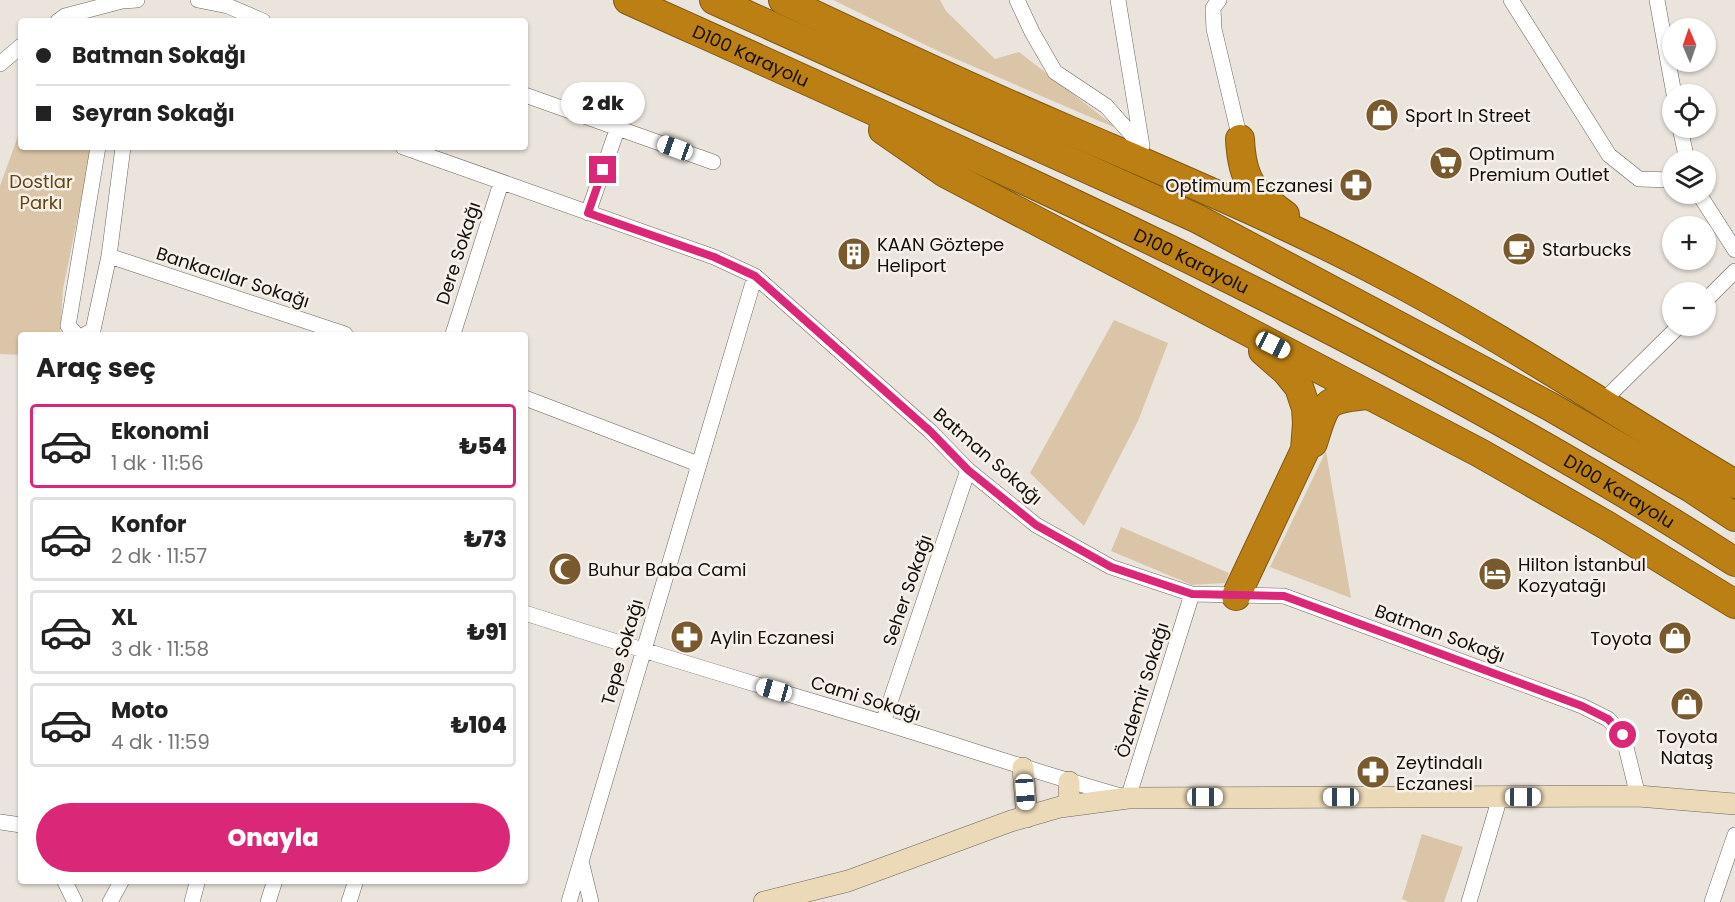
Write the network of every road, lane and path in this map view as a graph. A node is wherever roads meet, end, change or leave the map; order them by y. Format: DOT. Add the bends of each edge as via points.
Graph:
graph roads {
  1 [pos="137,0"];
  2 [pos="198,0"];
  3 [pos="628,0"];
  4 [pos="714,0"];
  5 [pos="783,0"];
  6 [pos="1017,0"];
  7 [pos="1118,0"];
  8 [pos="1511,0"];
  9 [pos="1657,0"];
  10 [pos="1214,3"];
  11 [pos="62,18"];
  12 [pos="256,18"];
  13 [pos="18,49"];
  14 [pos="0,64"];
  15 [pos="1672,84"];
  16 [pos="822,87"];
  17 [pos="528,96"];
  18 [pos="618,127"];
  19 [pos="1240,139"];
  20 [pos="1141,145"];
  21 [pos="97,150"];
  22 [pos="123,150"];
  23 [pos="411,150"];
  24 [pos="713,162"];
  25 [pos="1166,172"];
  26 [pos="1662,180"];
  27 [pos="501,183"];
  28 [pos="1197,185"];
  29 [pos="1226,199"];
  30 [pos="1263,199"];
  31 [pos="1706,204"];
  32 [pos="588,213"];
  33 [pos="1735,249"];
  34 [pos="1340,253"];
  35 [pos="79,259"];
  36 [pos="108,260"];
  37 [pos="1735,271"];
  38 [pos="755,276"];
  39 [pos="1716,290"];
  40 [pos="1235,326"];
  41 [pos="74,332"];
  42 [pos="90,332"];
  43 [pos="339,332"];
  44 [pos="454,332"];
  45 [pos="1669,336"];
  46 [pos="1368,395"];
  47 [pos="528,399"];
  48 [pos="1602,402"];
  49 [pos="698,464"];
  50 [pos="1302,465"];
  51 [pos="968,470"];
  52 [pos="1735,484"];
  53 [pos="1735,517"];
  54 [pos="1735,562"];
  55 [pos="1192,594"];
  56 [pos="1241,596"];
  57 [pos="1735,604"];
  58 [pos="528,614"];
  59 [pos="643,651"];
  60 [pos="883,723"];
  61 [pos="1023,768"];
  62 [pos="1069,782"];
  63 [pos="1638,796"];
  64 [pos="1500,797"];
  65 [pos="1128,798"];
  66 [pos="1735,804"];
  67 [pos="1070,806"];
  68 [pos="1027,817"];
  69 [pos="0,822"];
  70 [pos="18,825"];
  71 [pos="1735,836"];
  72 [pos="581,861"];
  73 [pos="66,884"];
  74 [pos="120,884"];
  75 [pos="197,884"];
  76 [pos="274,884"];
  77 [pos="355,884"];
  78 [pos="75,902"];
  79 [pos="110,902"];
  80 [pos="192,902"];
  81 [pos="268,902"];
  82 [pos="349,902"];
  83 [pos="569,902"];
  84 [pos="591,902"];
  85 [pos="764,902"];
  86 [pos="1469,902"];
  87 [pos="1712,902"];
  1 -- 11 [label="street"];
  2 -- 12 [label="street" via="228,6"];
  3 -- 16 [label="highway, D100 Karayolu"];
  4 -- 53 [label="highway, D100 Karayolu" via="1196,218 1551,407"];
  5 -- 25 [label="highway" via="946,77"];
  6 -- 20 [label="street" via="1055,72 1106,106"];
  7 -- 20 [label="street"];
  8 -- 26 [label="street" via="1609,155 1639,179"];
  9 -- 15 [label="street"];
  10 -- 19 [label="street" via="1214,29"];
  13 -- 14 [label="street"];
  16 -- 40 [label="highway" via="945,173"];
  16 -- 54 [label="highway, D100 Karayolu" via="1076,203 1337,332 1591,474"];
  17 -- 18 [label="street"];
  18 -- 24 [label="street"];
  18 -- 32 [label="street"];
  19 -- 28 [label="highway" via="1227,172 1216,183"];
  19 -- 30 [label="highway" via="1246,178"];
  20 -- 25 [label="street"];
  21 -- 35 [label="street"];
  22 -- 36 [label="street"];
  23 -- 27 [label="street, Batman Sokağı"];
  25 -- 28 [label="highway"];
  27 -- 32 [label="street, Batman Sokağı"];
  27 -- 44 [label="street, Dere Sokağı"];
  28 -- 29 [label="highway"];
  29 -- 30 [label="highway" via="1256,204"];
  29 -- 34 [label="highway"];
  30 -- 34 [label="highway"];
  31 -- 33 [label="street"];
  32 -- 38 [label="street, Batman Sokağı" via="714,257"];
  34 -- 48 [label="highway" via="1464,320"];
  35 -- 36 [label="street, Bankacılar Sokağı"];
  35 -- 41 [label="street" via="68,326"];
  36 -- 42 [label="street"];
  36 -- 43 [label="street, Bankacılar Sokağı"];
  37 -- 39 [label="street"];
  38 -- 49 [label="street, Tepe Sokağı"];
  38 -- 51 [label="street, Batman Sokağı" via="930,431"];
  40 -- 46 [label="highway"];
  40 -- 50 [label="highway" via="1299,387 1307,423"];
  45 -- 48 [label="street"];
  46 -- 50 [label="highway" via="1331,401 1321,414"];
  46 -- 57 [label="highway" via="1480,453"];
  47 -- 49 [label="street"];
  48 -- 52 [label="highway"];
  49 -- 59 [label="street, Tepe Sokağı"];
  50 -- 56 [label="highway"];
  51 -- 55 [label="street, Batman Sokağı" via="1036,525 1111,567"];
  51 -- 60 [label="street, Seher Sokağı"];
  55 -- 56 [label="street, Batman Sokağı"];
  55 -- 65 [label="street, Özdemir Sokağı"];
  56 -- 63 [label="street, Batman Sokağı" via="1284,596 1608,719 1623,735"];
  58 -- 59 [label="street, Cami Sokağı"];
  59 -- 60 [label="street, Cami Sokağı"];
  59 -- 72 [label="street, Tepe Sokağı"];
  60 -- 61 [label="street, Cami Sokağı"];
  61 -- 62 [label="street, Cami Sokağı"];
  61 -- 68 [label="street"];
  62 -- 65 [label="street, Cami Sokağı"];
  62 -- 67 [label="street"];
  63 -- 64 [label="street"];
  63 -- 66 [label="street"];
  64 -- 65 [label="street"];
  64 -- 86 [label="street"];
  65 -- 67 [label="street"];
  67 -- 68 [label="street"];
  68 -- 85 [label="street" via="848,881"];
  69 -- 70 [label="street"];
  71 -- 87 [label="street"];
  72 -- 83 [label="street, Tepe Sokağı"];
  72 -- 84 [label="street"];
  73 -- 78 [label="street"];
  74 -- 79 [label="street"];
  75 -- 80 [label="street"];
  76 -- 81 [label="street"];
  77 -- 82 [label="street"];
}
